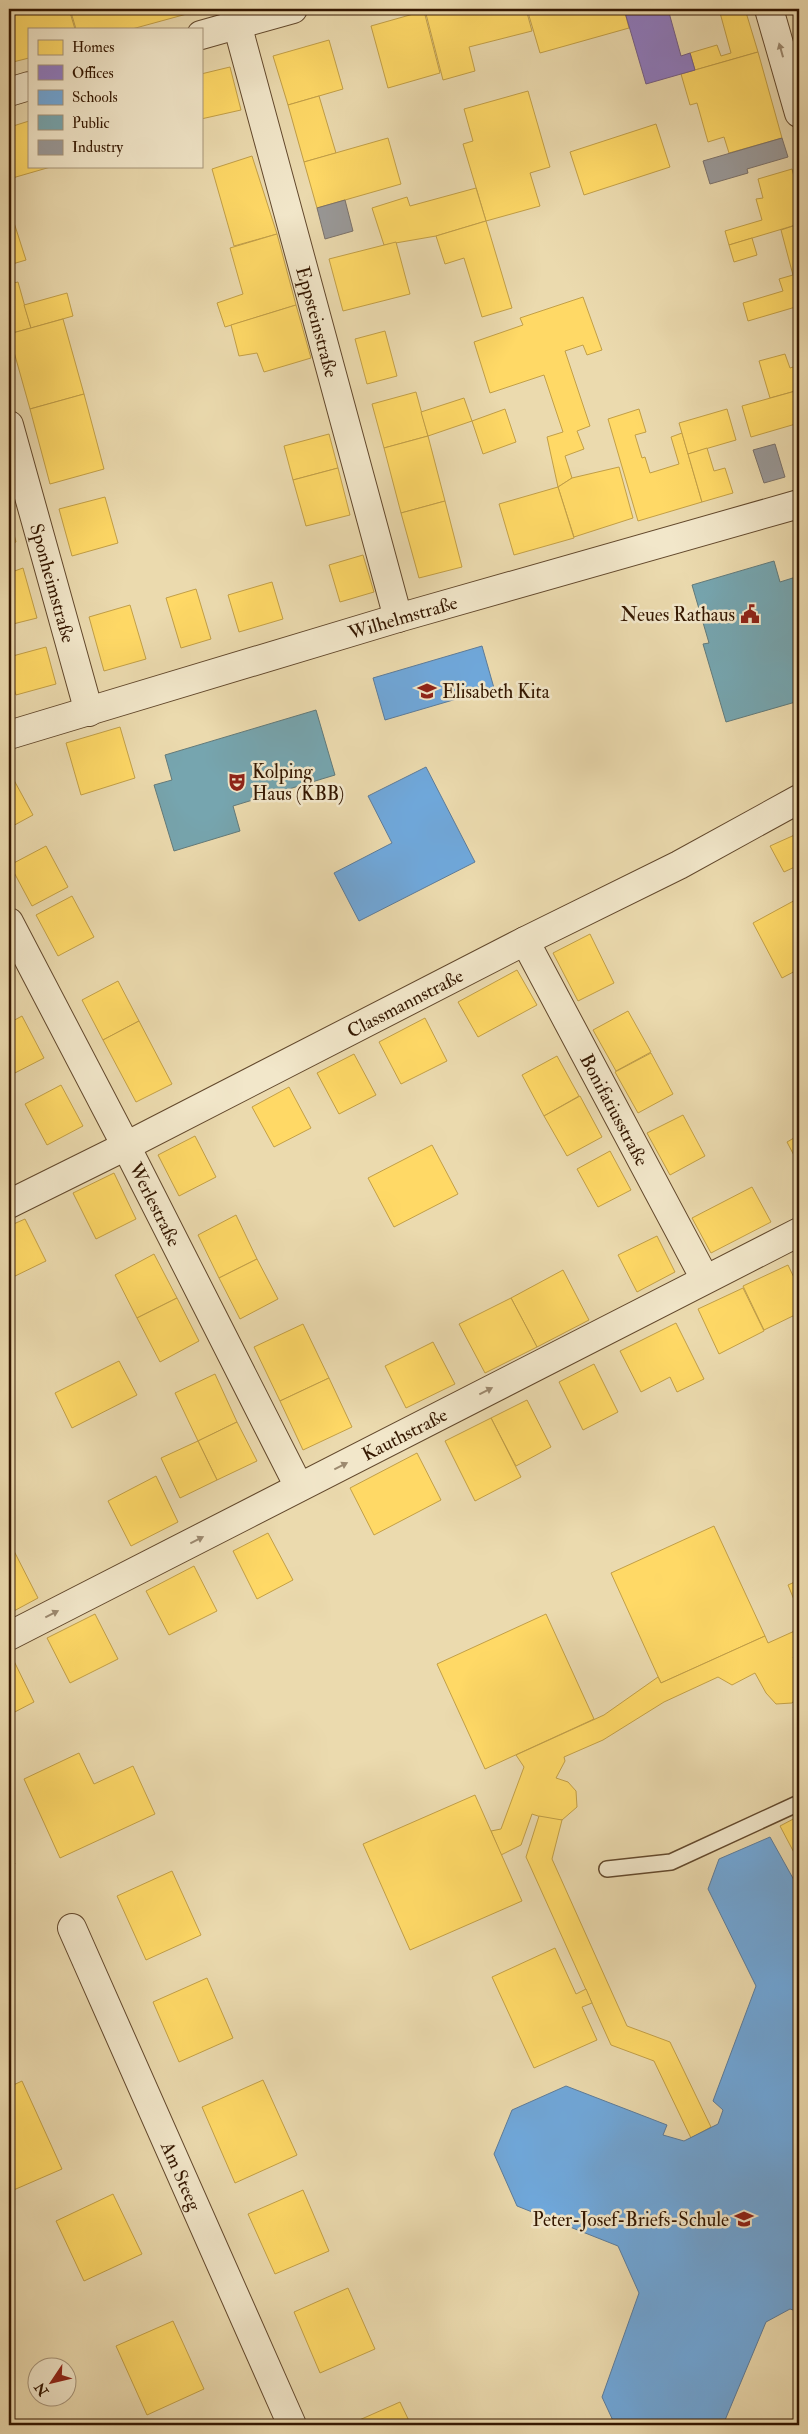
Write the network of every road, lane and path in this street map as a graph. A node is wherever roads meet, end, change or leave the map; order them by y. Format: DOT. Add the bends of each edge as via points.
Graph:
graph roads {
  1 [pos="293,9"];
  2 [pos="769,9"];
  3 [pos="235,16"];
  4 [pos="202,34"];
  5 [pos="28,86"];
  6 [pos="9,92"];
  7 [pos="799,113"];
  8 [pos="9,425"];
  9 [pos="799,504"];
  10 [pos="398,618"];
  11 [pos="89,712"];
  12 [pos="9,735"];
  13 [pos="799,799"];
  14 [pos="9,922"];
  15 [pos="525,941"];
  16 [pos="126,1146"];
  17 [pos="9,1204"];
  18 [pos="799,1232"];
  19 [pos="705,1279"];
  20 [pos="299,1487"];
  21 [pos="9,1636"];
  22 [pos="799,1803"];
  23 [pos="607,1869"];
  24 [pos="72,1928"];
  25 [pos="292,2425"];
  1 -- 3 [label="street"];
  7 -- 2 [label="street, one-way"];
  3 -- 4 [label="street"];
  3 -- 10 [label="street, Eppsteinstraße"];
  5 -- 6 [label="street"];
  8 -- 11 [label="street, Sponheimstraße"];
  9 -- 10 [label="street, Wilhelmstraße"];
  10 -- 11 [label="street, Wilhelmstraße"];
  11 -- 12 [label="street, Wilhelmstraße"];
  13 -- 15 [label="street, Classmannstraße" via="679,865"];
  14 -- 16 [label="street, Werlestraße"];
  15 -- 16 [label="street, Classmannstraße"];
  15 -- 19 [label="street, Bonifatiusstraße"];
  16 -- 17 [label="street, Classmannstraße"];
  16 -- 20 [label="street, Werlestraße"];
  18 -- 19 [label="street, Kauthstraße"];
  20 -- 19 [label="street, Kauthstraße, one-way"];
  21 -- 20 [label="street, Kauthstraße, one-way"];
  22 -- 23 [label="lane" via="670,1862"];
  24 -- 25 [label="street, Am Steeg"];
}
